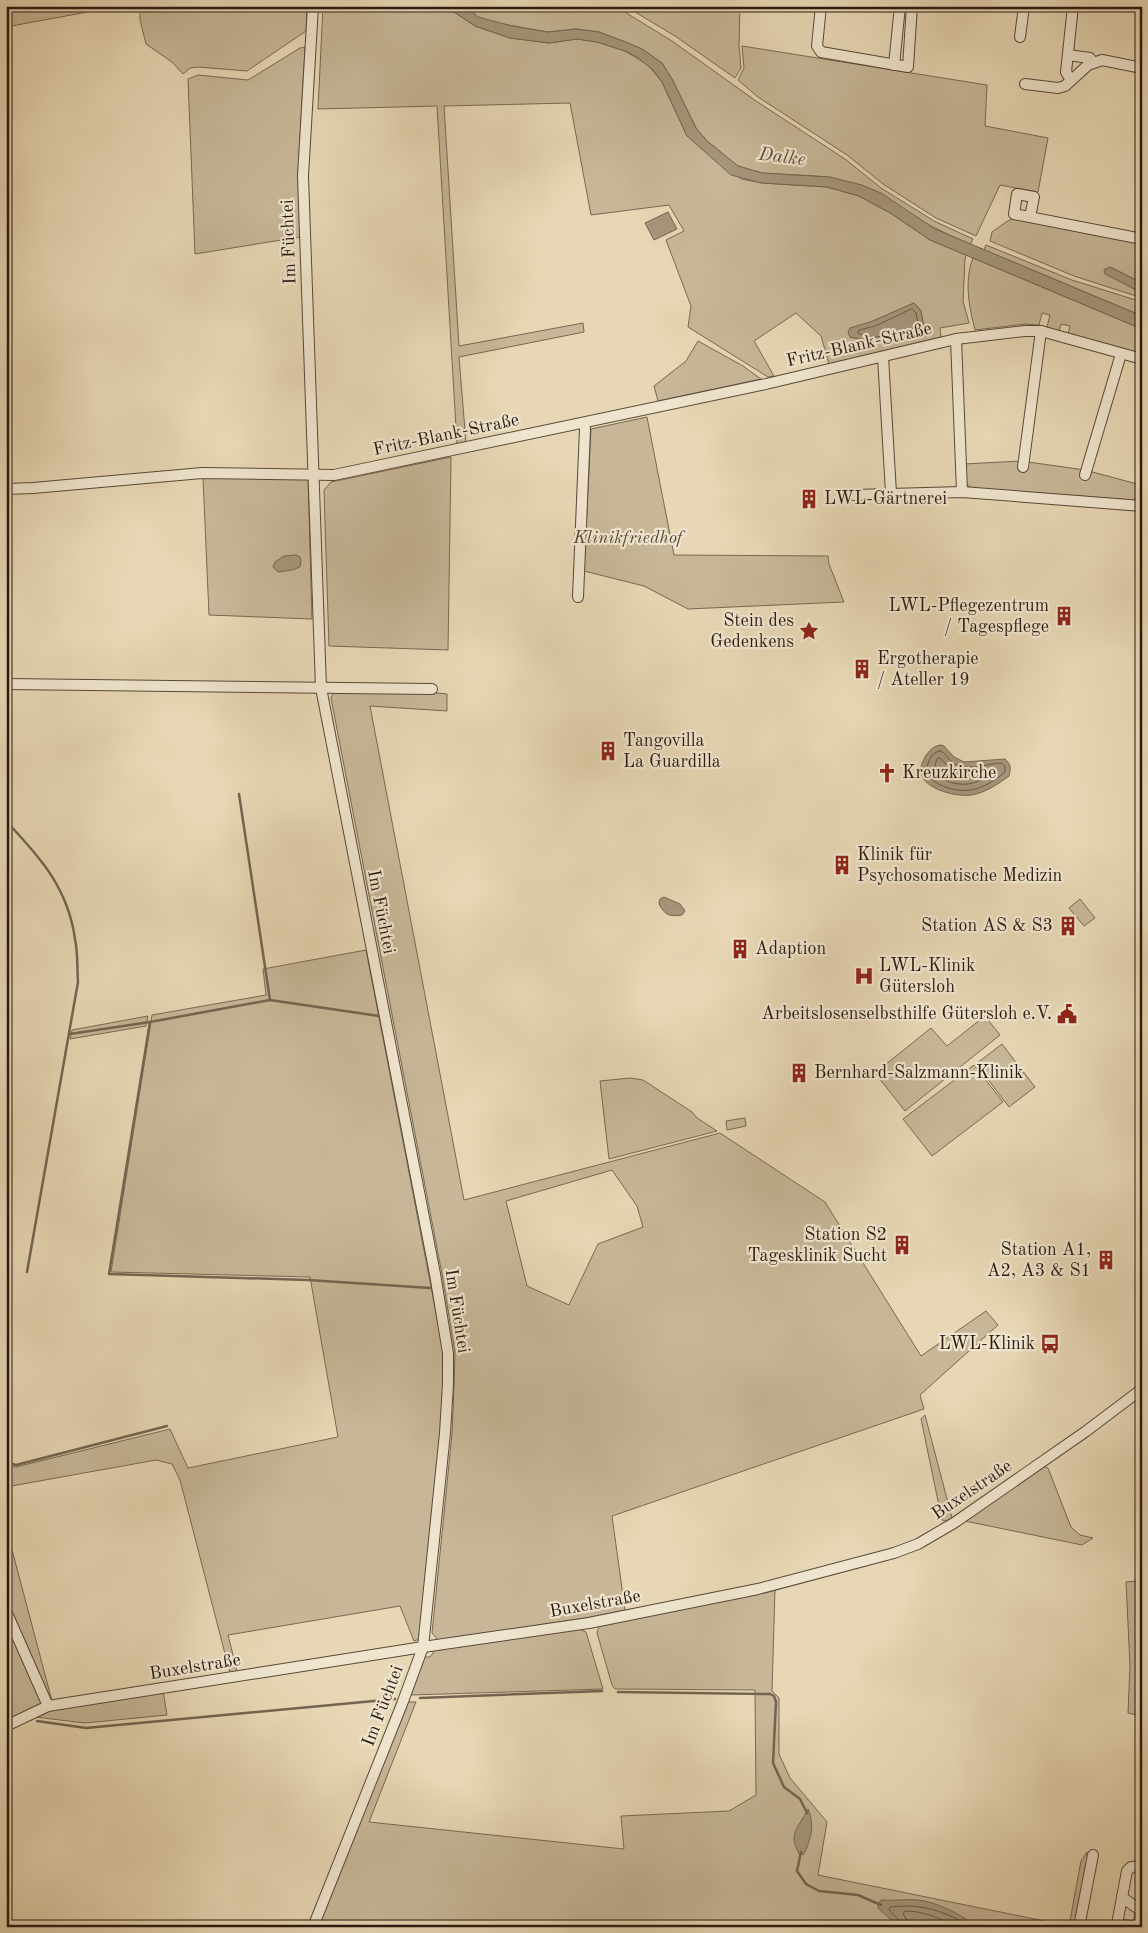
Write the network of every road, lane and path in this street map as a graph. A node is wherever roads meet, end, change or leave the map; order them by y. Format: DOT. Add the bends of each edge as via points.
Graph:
graph roads {
  1 [pos="313,6"];
  2 [pos="820,6"];
  3 [pos="900,6"];
  4 [pos="912,6"];
  5 [pos="1024,6"];
  6 [pos="1073,6"];
  7 [pos="1020,37"];
  8 [pos="1068,55"];
  9 [pos="1093,62"];
  10 [pos="894,65"];
  11 [pos="1142,68"];
  12 [pos="1070,80"];
  13 [pos="1025,84"];
  14 [pos="1030,217"];
  15 [pos="1142,239"];
  16 [pos="1041,332"];
  17 [pos="956,339"];
  18 [pos="1121,354"];
  19 [pos="883,358"];
  20 [pos="1142,360"];
  21 [pos="584,423"];
  22 [pos="1023,467"];
  23 [pos="1086,475"];
  24 [pos="314,476"];
  25 [pos="6,488"];
  26 [pos="962,492"];
  27 [pos="891,493"];
  28 [pos="854,495"];
  29 [pos="1142,505"];
  30 [pos="578,598"];
  31 [pos="6,684"];
  32 [pos="321,688"];
  33 [pos="432,689"];
  34 [pos="1142,1389"];
  35 [pos="6,1610"];
  36 [pos="422,1647"];
  37 [pos="48,1706"];
  38 [pos="6,1726"];
  39 [pos="1093,1855"];
  40 [pos="1142,1866"];
  41 [pos="1122,1897"];
  42 [pos="313,1927"];
  43 [pos="1079,1927"];
  44 [pos="1136,1927"];
  1 -- 24 [label="street, Im Füchtei" via="303,176"];
  2 -- 10 [label="street" via="817,46 821,52"];
  3 -- 10 [label="street"];
  4 -- 10 [label="street" via="908,67"];
  5 -- 7 [label="street"];
  6 -- 8 [label="street"];
  8 -- 9 [label="street" via="1090,58"];
  8 -- 12 [label="street" via="1066,72"];
  9 -- 11 [label="street" via="1102,60"];
  9 -- 12 [label="street"];
  12 -- 13 [label="street" via="1058,88"];
  14 -- 15 [label="street"];
  16 -- 17 [label="street, Fritz-Blank-Straße"];
  16 -- 18 [label="street, Fritz-Blank-Straße"];
  16 -- 22 [label="street"];
  17 -- 19 [label="street, Fritz-Blank-Straße"];
  17 -- 26 [label="street"];
  18 -- 20 [label="street, Fritz-Blank-Straße"];
  18 -- 23 [label="street"];
  19 -- 21 [label="street, Fritz-Blank-Straße"];
  19 -- 27 [label="street"];
  21 -- 24 [label="street, Fritz-Blank-Straße" via="334,475"];
  21 -- 30 [label="street"];
  24 -- 25 [label="street" via="202,473"];
  24 -- 32 [label="street, Im Füchtei"];
  26 -- 27 [label="street"];
  26 -- 29 [label="street"];
  27 -- 28 [label="street"];
  31 -- 32 [label="street"];
  32 -- 33 [label="street"];
  32 -- 36 [label="street, Im Füchtei" via="448,1353 445,1432"];
  34 -- 36 [label="street, Buxelstraße" via="954,1523 918,1544 894,1553 758,1589 589,1623"];
  35 -- 37 [label="street"];
  36 -- 37 [label="street, Buxelstraße"];
  36 -- 42 [label="street, Im Füchtei"];
  37 -- 38 [label="street, Buxelstraße"];
  39 -- 43 [label="street"];
  40 -- 41 [label="street" via="1131,1866 1127,1872"];
  41 -- 44 [label="street" via="1140,1912"];
  41 -- 44 [label="street" via="1117,1924"];
}
